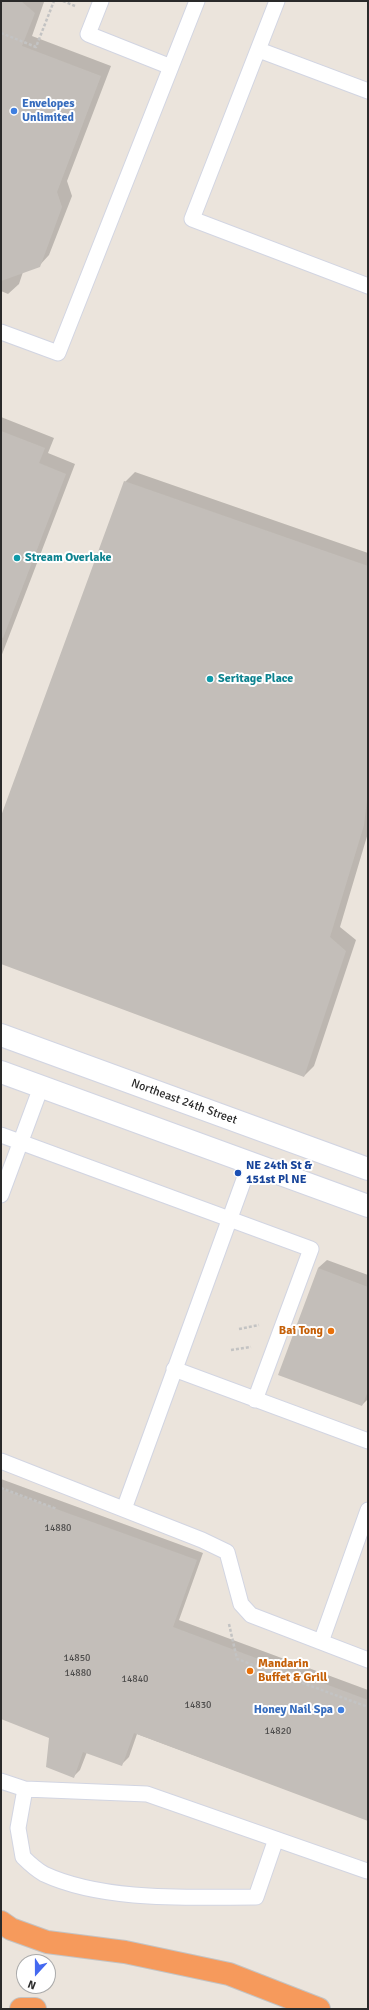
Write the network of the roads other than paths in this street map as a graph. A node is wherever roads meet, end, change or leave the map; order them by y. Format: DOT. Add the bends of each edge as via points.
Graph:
graph roads {
  1 [pos="101,1"];
  2 [pos="197,1"];
  3 [pos="277,1"];
  4 [pos="259,50"];
  5 [pos="171,67"];
  6 [pos="368,91"];
  7 [pos="368,286"];
  8 [pos="1,332"];
  9 [pos="1,1035"];
  10 [pos="69,1059"];
  11 [pos="1,1072"];
  12 [pos="41,1087"];
  13 [pos="1,1135"];
  14 [pos="20,1142"];
  15 [pos="250,1163"];
  16 [pos="368,1169"];
  17 [pos="1,1195"];
  18 [pos="368,1206"];
  19 [pos="230,1218"];
  20 [pos="174,1370"];
  21 [pos="255,1400"];
  22 [pos="368,1441"];
  23 [pos="1,1461"];
  24 [pos="124,1509"];
  25 [pos="368,1510"];
  26 [pos="320,1642"];
  27 [pos="368,1660"];
  28 [pos="1,1781"];
  29 [pos="25,1789"];
  30 [pos="276,1839"];
  31 [pos="368,1871"];
  32 [pos="1,1922"];
  33 [pos="22,2009"];
  34 [pos="35,2009"];
  35 [pos="319,2009"];
  1 -- 5 [label="lane" via="88,34"];
  2 -- 5 [label="lane"];
  3 -- 4 [label="lane"];
  4 -- 6 [label="lane"];
  4 -- 7 [label="lane" via="192,219"];
  5 -- 8 [label="lane" via="58,354"];
  9 -- 10 [label="main road, Northeast 24th Street"];
  10 -- 12 [label="main road"];
  10 -- 16 [label="main road, Northeast 24th Street"];
  11 -- 12 [label="main road"];
  12 -- 14 [label="lane"];
  12 -- 15 [label="main road"];
  13 -- 14 [label="lane"];
  14 -- 17 [label="lane"];
  14 -- 19 [label="lane"];
  15 -- 18 [label="main road"];
  15 -- 19 [label="lane"];
  19 -- 20 [label="lane"];
  19 -- 21 [label="lane" via="311,1249"];
  20 -- 21 [label="lane"];
  20 -- 24 [label="lane"];
  21 -- 22 [label="lane"];
  23 -- 24 [label="lane"];
  24 -- 26 [label="lane" via="227,1552 241,1604 251,1615"];
  25 -- 26 [label="lane"];
  26 -- 27 [label="lane"];
  28 -- 29 [label="lane"];
  29 -- 30 [label="lane" via="147,1794"];
  29 -- 30 [label="lane" via="18,1828 23,1857 43,1873 90,1888 144,1896 256,1898"];
  30 -- 31 [label="lane"];
  32 -- 35 [label="highway" via="11,1929 47,1942 125,1952 229,1974"];
  33 -- 34 [label="highway"];
}
